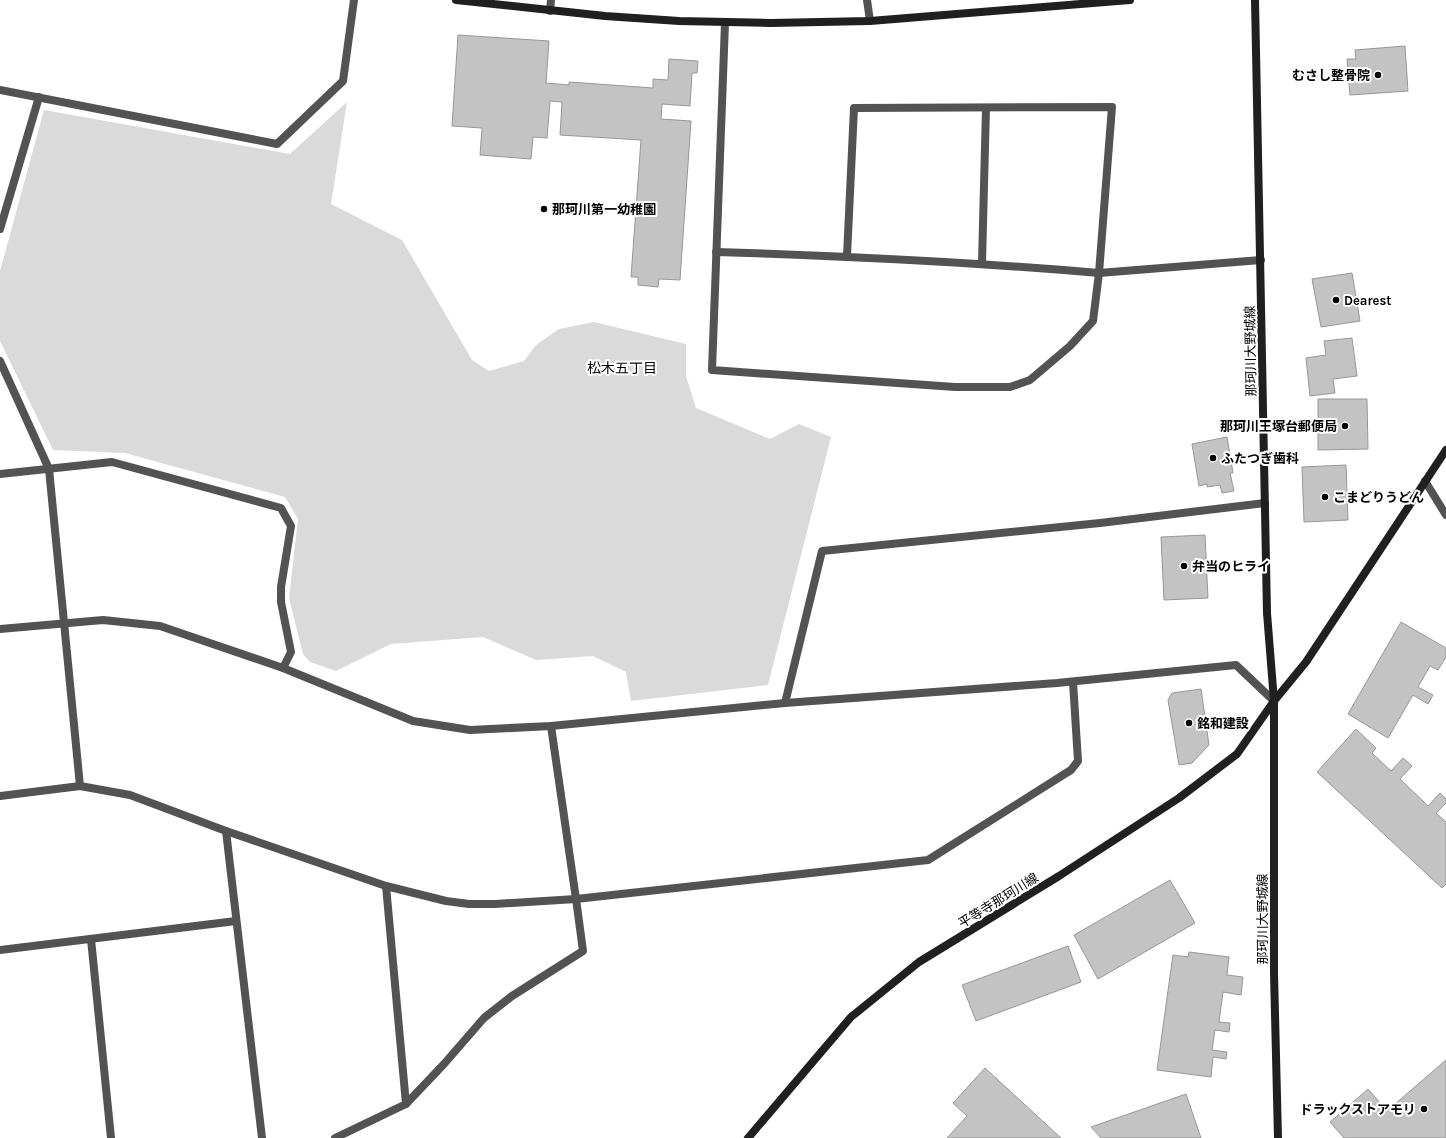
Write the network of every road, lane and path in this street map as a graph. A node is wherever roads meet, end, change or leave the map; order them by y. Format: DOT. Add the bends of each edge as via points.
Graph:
graph roads {
  1 [pos="354,0"];
  2 [pos="456,0"];
  3 [pos="551,0"];
  4 [pos="867,0"];
  5 [pos="1130,0"];
  6 [pos="1255,0"];
  7 [pos="550,11"];
  8 [pos="870,21"];
  9 [pos="725,23"];
  10 [pos="0,90"];
  11 [pos="39,97"];
  12 [pos="986,108"];
  13 [pos="0,229"];
  14 [pos="716,252"];
  15 [pos="847,256"];
  16 [pos="1261,260"];
  17 [pos="982,263"];
  18 [pos="1099,273"];
  19 [pos="0,361"];
  20 [pos="1446,450"];
  21 [pos="49,469"];
  22 [pos="0,474"];
  23 [pos="1426,481"];
  24 [pos="1265,503"];
  25 [pos="1446,515"];
  26 [pos="63,623"];
  27 [pos="0,629"];
  28 [pos="283,668"];
  29 [pos="1073,682"];
  30 [pos="1274,701"];
  31 [pos="785,703"];
  32 [pos="551,726"];
  33 [pos="80,786"];
  34 [pos="0,796"];
  35 [pos="226,831"];
  36 [pos="386,886"];
  37 [pos="576,899"];
  38 [pos="236,921"];
  39 [pos="91,939"];
  40 [pos="0,950"];
  41 [pos="406,1104"];
  42 [pos="111,1138"];
  43 [pos="262,1138"];
  44 [pos="335,1138"];
  45 [pos="748,1138"];
  46 [pos="1278,1138"];
  1 -- 11 [label="street" via="344,81 277,144"];
  2 -- 7 [label="main road"];
  3 -- 7 [label="street"];
  4 -- 8 [label="street"];
  5 -- 8 [label="main road"];
  6 -- 16 [label="main road, 那珂川大野城線"];
  7 -- 9 [label="main road"];
  8 -- 9 [label="main road"];
  9 -- 14 [label="street"];
  10 -- 11 [label="street"];
  11 -- 13 [label="street"];
  12 -- 15 [label="street" via="854,108"];
  12 -- 17 [label="street"];
  12 -- 18 [label="street" via="1112,107"];
  14 -- 15 [label="street"];
  14 -- 18 [label="street" via="712,370 955,387 1010,387 1030,380 1070,346 1093,321"];
  15 -- 17 [label="street"];
  16 -- 18 [label="street"];
  16 -- 24 [label="main road, 那珂川大野城線"];
  17 -- 18 [label="street"];
  19 -- 21 [label="street"];
  20 -- 23 [label="main road"];
  21 -- 22 [label="street"];
  21 -- 26 [label="street"];
  21 -- 28 [label="street" via="112,462 280,508 291,526 281,587 281,602 291,652"];
  23 -- 25 [label="street"];
  23 -- 30 [label="main road" via="1306,662"];
  24 -- 30 [label="main road, 那珂川大野城線" via="1267,613"];
  24 -- 31 [label="street" via="1100,523 822,551"];
  26 -- 27 [label="street"];
  26 -- 28 [label="street" via="103,620 160,626"];
  26 -- 33 [label="street"];
  28 -- 32 [label="street" via="413,722 470,730"];
  29 -- 30 [label="street" via="1236,665"];
  29 -- 31 [label="street"];
  29 -- 37 [label="street" via="1078,761 1071,770 928,860"];
  30 -- 45 [label="main road, 平等寺那珂川線" via="1238,754 1059,876 920,962 851,1017"];
  30 -- 46 [label="main road, 那珂川大野城線" via="1274,973"];
  31 -- 32 [label="street"];
  32 -- 37 [label="street"];
  33 -- 34 [label="street"];
  33 -- 35 [label="street" via="130,795"];
  35 -- 36 [label="street"];
  35 -- 38 [label="street"];
  36 -- 37 [label="street" via="469,904 519,904"];
  36 -- 41 [label="street"];
  37 -- 41 [label="street" via="582,951 512,996 484,1018"];
  38 -- 39 [label="street"];
  38 -- 43 [label="street"];
  39 -- 40 [label="street"];
  39 -- 42 [label="street"];
  41 -- 44 [label="street"];
}
